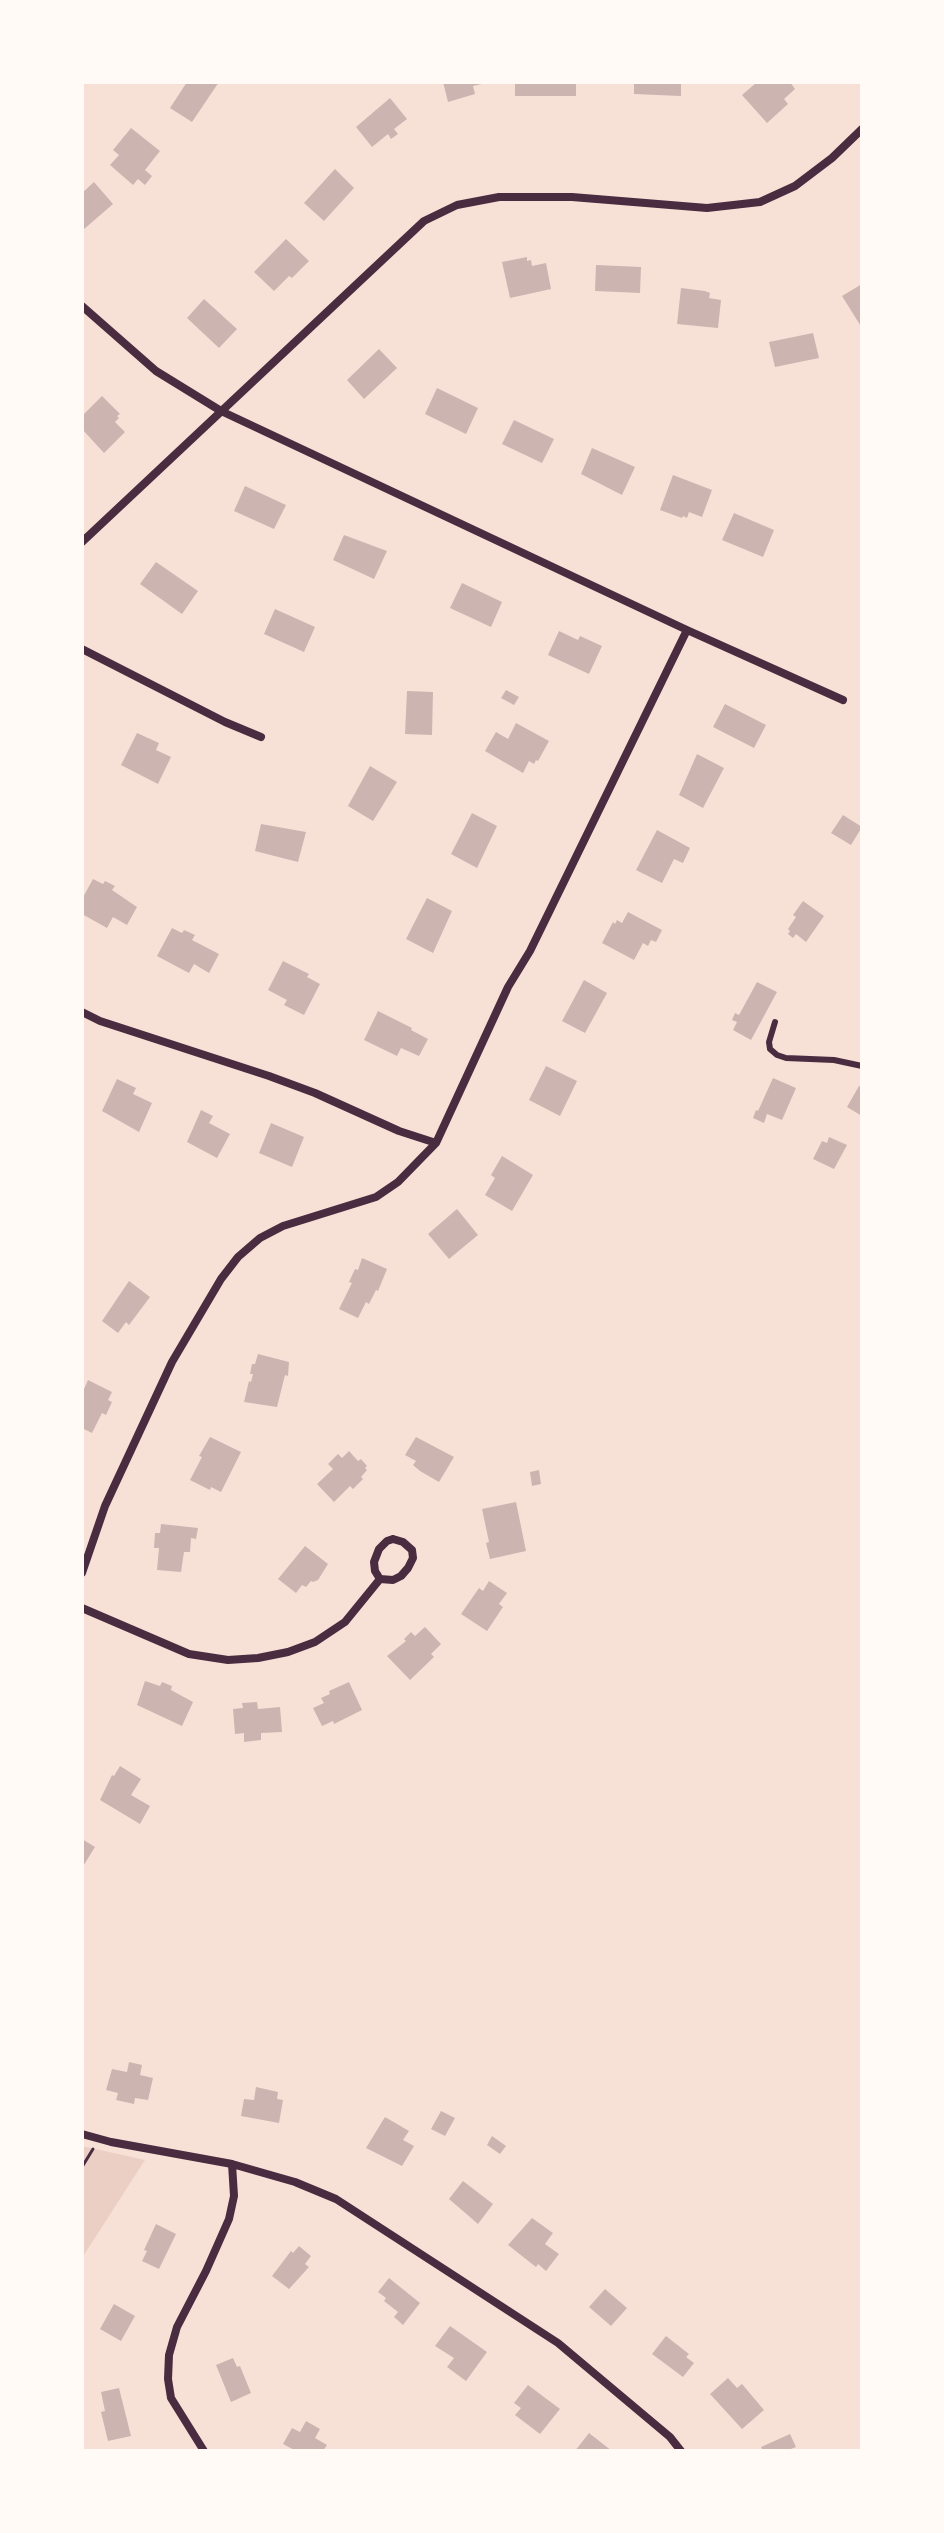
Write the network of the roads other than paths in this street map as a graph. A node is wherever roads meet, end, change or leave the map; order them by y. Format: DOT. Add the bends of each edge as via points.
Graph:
graph roads {
  1 [pos="862,129"];
  2 [pos="82,306"];
  3 [pos="221,411"];
  4 [pos="82,542"];
  5 [pos="687,630"];
  6 [pos="82,649"];
  7 [pos="843,700"];
  8 [pos="261,737"];
  9 [pos="82,1012"];
  10 [pos="775,1022"];
  11 [pos="862,1066"];
  12 [pos="436,1143"];
  13 [pos="82,1573"];
  14 [pos="380,1579"];
  15 [pos="82,1608"];
  16 [pos="82,2134"];
  17 [pos="232,2164"];
  18 [pos="204,2451"];
  19 [pos="681,2451"];
  1 -- 3 [label="street" via="795,186 760,202 707,208 499,197 457,205 424,221"];
  2 -- 3 [label="street" via="156,371"];
  3 -- 4 [label="street"];
  3 -- 5 [label="street"];
  5 -- 7 [label="street"];
  5 -- 12 [label="street"];
  6 -- 8 [label="street"];
  9 -- 12 [label="street" via="280,1080"];
  10 -- 11 [label="lane" via="769,1042 777,1055"];
  12 -- 13 [label="street" via="376,1197 283,1226 238,1257 172,1362 105,1506"];
  14 -- 14 [label="street" via="393,1580 408,1568 412,1550 403,1542 393,1539 379,1549 374,1562"];
  14 -- 15 [label="street" via="345,1622 315,1642 258,1658 189,1654"];
  16 -- 17 [label="street"];
  17 -- 18 [label="street" via="229,2219 169,2355 171,2398"];
  17 -- 19 [label="street" via="336,2199 558,2343"];
}
